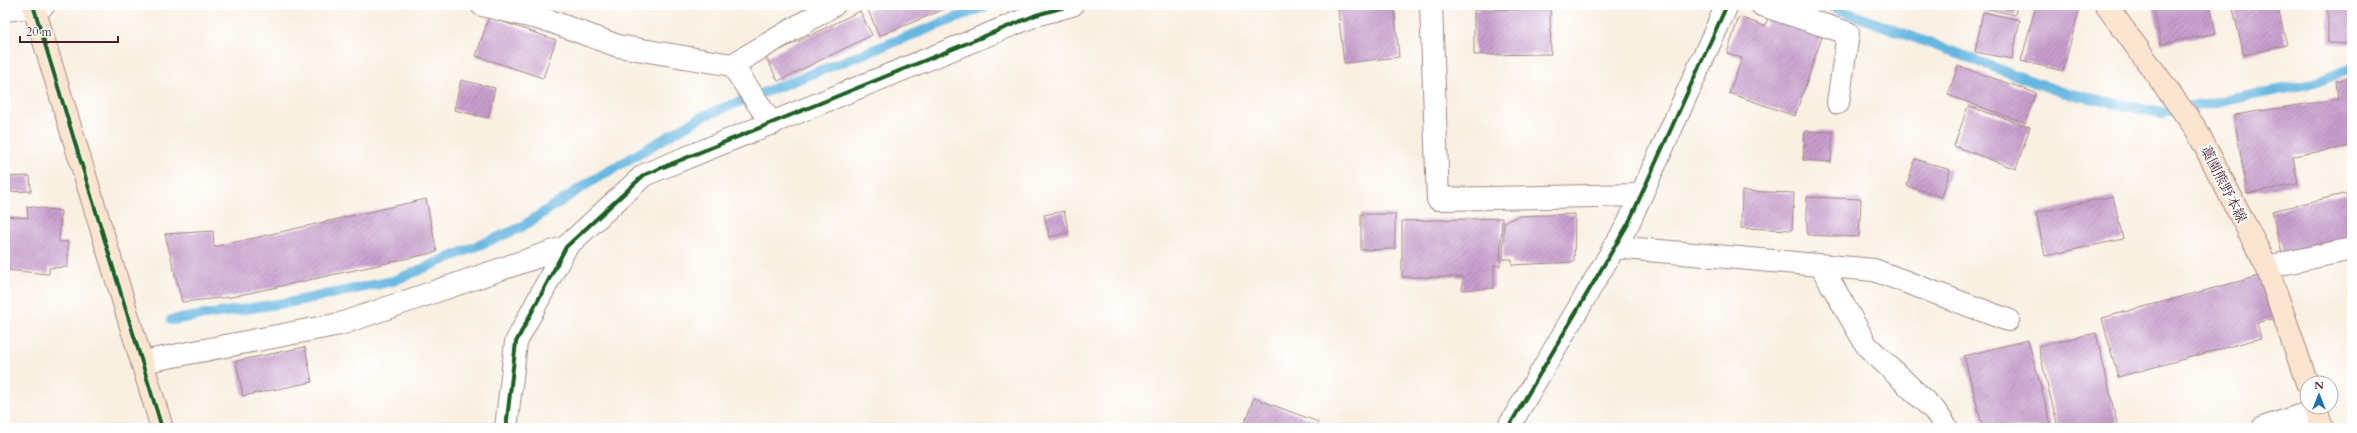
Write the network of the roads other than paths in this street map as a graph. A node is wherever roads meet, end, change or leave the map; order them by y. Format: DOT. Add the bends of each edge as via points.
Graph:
graph roads {
  1 [pos="482,5"];
  2 [pos="834,5"];
  3 [pos="1072,5"];
  4 [pos="1431,5"];
  5 [pos="1727,5"];
  6 [pos="1762,5"];
  7 [pos="2106,5"];
  8 [pos="37,6"];
  9 [pos="5,10"];
  10 [pos="736,71"];
  11 [pos="1838,103"];
  12 [pos="769,119"];
  13 [pos="1641,195"];
  14 [pos="566,247"];
  15 [pos="1614,247"];
  16 [pos="2352,249"];
  17 [pos="1821,266"];
  18 [pos="2267,268"];
  19 [pos="2008,320"];
  20 [pos="142,362"];
  21 [pos="2304,375"];
  22 [pos="2318,415"];
  23 [pos="162,428"];
  24 [pos="506,428"];
  25 [pos="1508,428"];
  26 [pos="1947,428"];
  27 [pos="2263,428"];
  1 -- 10 [label="street" via="550,21 618,46"];
  2 -- 10 [label="street"];
  3 -- 12 [label="street" via="1036,15"];
  4 -- 13 [label="street" via="1438,199"];
  5 -- 13 [label="street"];
  6 -- 11 [label="street" via="1848,33"];
  7 -- 18 [label="main road, 藁園熊野本線" via="2196,129"];
  8 -- 9 [label="street"];
  8 -- 20 [label="main road"];
  10 -- 12 [label="street"];
  12 -- 14 [label="street" via="644,175"];
  13 -- 15 [label="street"];
  14 -- 20 [label="street" via="340,324"];
  14 -- 24 [label="street" via="516,342"];
  15 -- 17 [label="street"];
  15 -- 25 [label="street"];
  16 -- 18 [label="street"];
  17 -- 19 [label="street" via="1874,270"];
  17 -- 26 [label="street" via="1867,346 1935,411"];
  18 -- 21 [label="main road, 藁園熊野本線"];
  20 -- 23 [label="main road"];
  22 -- 27 [label="street"];
}
